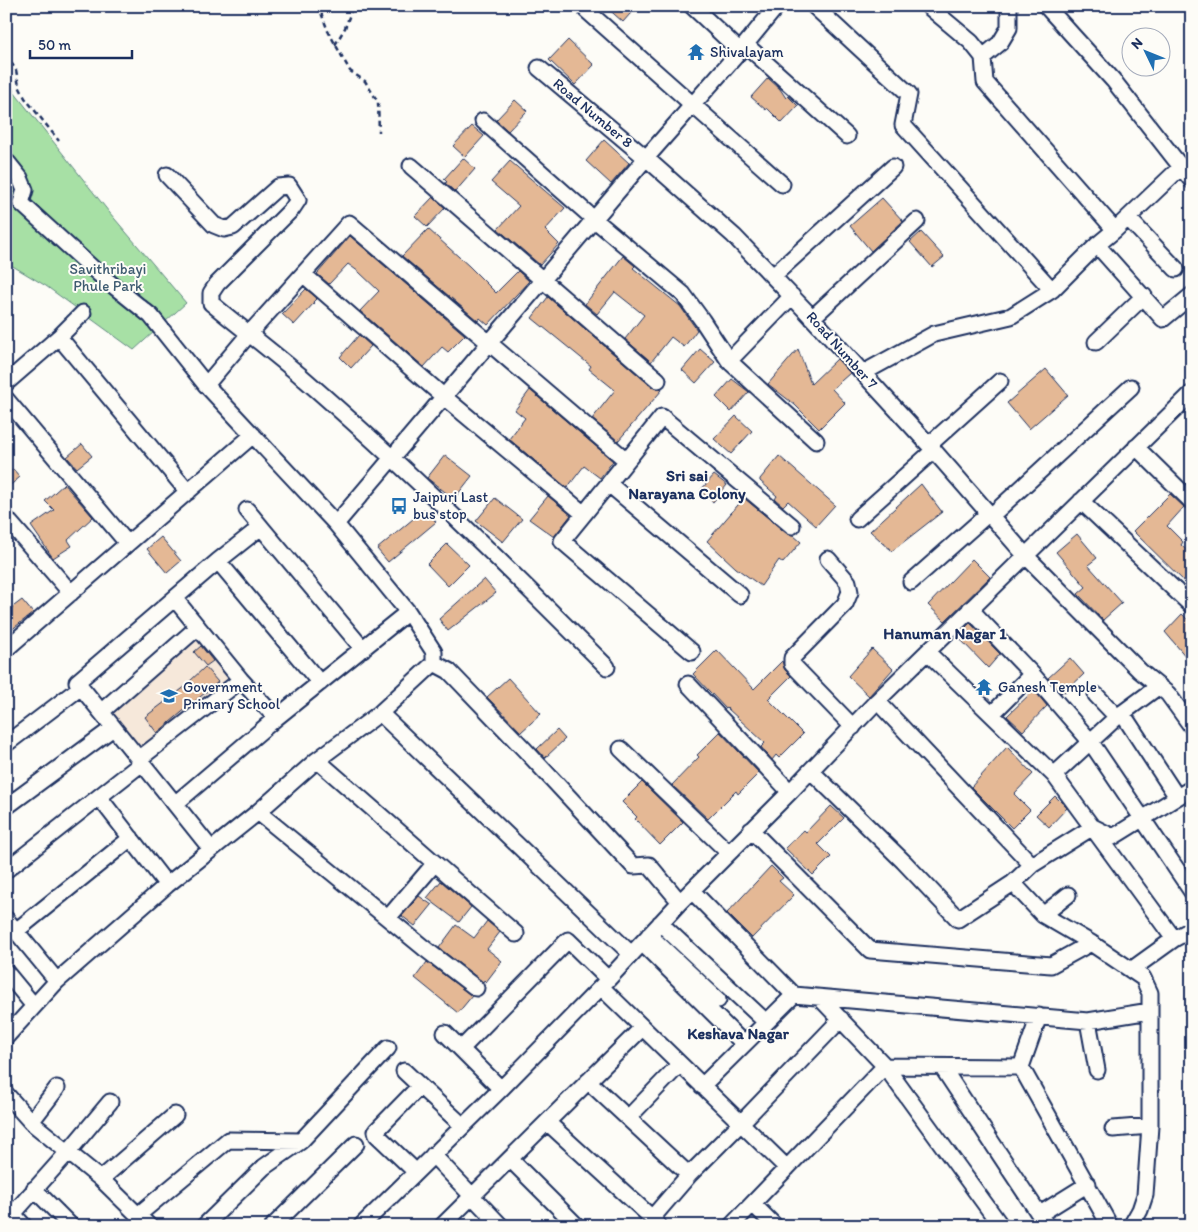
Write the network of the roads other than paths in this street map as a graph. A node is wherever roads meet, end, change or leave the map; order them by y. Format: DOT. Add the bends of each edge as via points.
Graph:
graph roads {
  1 [pos="692,6"];
  2 [pos="777,6"];
  3 [pos="814,6"];
  4 [pos="928,6"];
  5 [pos="1009,6"];
  6 [pos="1046,6"];
  7 [pos="586,10"];
  8 [pos="743,48"];
  9 [pos="983,57"];
  10 [pos="539,68"];
  11 [pos="693,104"];
  12 [pos="483,121"];
  13 [pos="847,136"];
  14 [pos="646,158"];
  15 [pos="6,163"];
  16 [pos="410,166"];
  17 [pos="893,167"];
  18 [pos="1181,168"];
  19 [pos="167,175"];
  20 [pos="1192,181"];
  21 [pos="782,184"];
  22 [pos="1128,218"];
  23 [pos="595,220"];
  24 [pos="917,221"];
  25 [pos="1115,230"];
  26 [pos="1098,245"];
  27 [pos="1176,269"];
  28 [pos="303,274"];
  29 [pos="773,276"];
  30 [pos="543,281"];
  31 [pos="1052,290"];
  32 [pos="1192,294"];
  33 [pos="792,296"];
  34 [pos="1144,296"];
  35 [pos="83,313"];
  36 [pos="812,318"];
  37 [pos="249,334"];
  38 [pos="59,337"];
  39 [pos="1096,342"];
  40 [pos="490,343"];
  41 [pos="729,362"];
  42 [pos="863,373"];
  43 [pos="658,380"];
  44 [pos="1000,381"];
  45 [pos="6,383"];
  46 [pos="206,385"];
  47 [pos="1131,386"];
  48 [pos="1192,393"];
  49 [pos="444,397"];
  50 [pos="6,398"];
  51 [pos="253,435"];
  52 [pos="816,442"];
  53 [pos="932,447"];
  54 [pos="1136,447"];
  55 [pos="391,459"];
  56 [pos="626,460"];
  57 [pos="609,484"];
  58 [pos="188,492"];
  59 [pos="1081,501"];
  60 [pos="1192,502"];
  61 [pos="247,510"];
  62 [pos="584,514"];
  63 [pos="990,514"];
  64 [pos="6,518"];
  65 [pos="857,519"];
  66 [pos="336,524"];
  67 [pos="792,526"];
  68 [pos="261,527"];
  69 [pos="127,543"];
  70 [pos="1025,555"];
  71 [pos="828,559"];
  72 [pos="218,561"];
  73 [pos="911,582"];
  74 [pos="71,593"];
  75 [pos="740,595"];
  76 [pos="175,599"];
  77 [pos="1192,606"];
  78 [pos="970,609"];
  79 [pos="408,612"];
  80 [pos="198,627"];
  81 [pos="363,648"];
  82 [pos="6,650"];
  83 [pos="692,652"];
  84 [pos="927,652"];
  85 [pos="434,664"];
  86 [pos="607,667"];
  87 [pos="1032,674"];
  88 [pos="241,680"];
  89 [pos="320,683"];
  90 [pos="688,684"];
  91 [pos="1159,686"];
  92 [pos="81,688"];
  93 [pos="1096,695"];
  94 [pos="877,701"];
  95 [pos="101,712"];
  96 [pos="380,713"];
  97 [pos="992,714"];
  98 [pos="1119,715"];
  99 [pos="276,718"];
  100 [pos="852,727"];
  101 [pos="1192,727"];
  102 [pos="113,728"];
  103 [pos="1090,741"];
  104 [pos="6,744"];
  105 [pos="621,748"];
  106 [pos="318,760"];
  107 [pos="140,761"];
  108 [pos="811,771"];
  109 [pos="1054,775"];
  110 [pos="1192,788"];
  111 [pos="790,792"];
  112 [pos="100,797"];
  113 [pos="1177,797"];
  114 [pos="175,804"];
  115 [pos="6,806"];
  116 [pos="258,812"];
  117 [pos="1142,819"];
  118 [pos="1093,827"];
  119 [pos="751,830"];
  120 [pos="131,838"];
  121 [pos="211,849"];
  122 [pos="729,853"];
  123 [pos="435,863"];
  124 [pos="1032,865"];
  125 [pos="6,870"];
  126 [pos="1013,884"];
  127 [pos="167,885"];
  128 [pos="1192,892"];
  129 [pos="1068,895"];
  130 [pos="686,897"];
  131 [pos="1043,915"];
  132 [pos="388,918"];
  133 [pos="6,919"];
  134 [pos="660,924"];
  135 [pos="1192,929"];
  136 [pos="16,931"];
  137 [pos="516,934"];
  138 [pos="646,939"];
  139 [pos="1174,939"];
  140 [pos="1091,943"];
  141 [pos="631,954"];
  142 [pos="1131,970"];
  143 [pos="6,972"];
  144 [pos="57,981"];
  145 [pos="604,983"];
  146 [pos="476,988"];
  147 [pos="794,995"];
  148 [pos="820,998"];
  149 [pos="718,1000"];
  150 [pos="34,1006"];
  151 [pos="1150,1011"];
  152 [pos="1039,1016"];
  153 [pos="841,1018"];
  154 [pos="1088,1020"];
  155 [pos="766,1022"];
  156 [pos="642,1028"];
  157 [pos="445,1033"];
  158 [pos="6,1036"];
  159 [pos="744,1044"];
  160 [pos="388,1048"];
  161 [pos="462,1048"];
  162 [pos="680,1064"];
  163 [pos="885,1066"];
  164 [pos="942,1067"];
  165 [pos="1021,1067"];
  166 [pos="404,1070"];
  167 [pos="1097,1070"];
  168 [pos="588,1081"];
  169 [pos="702,1086"];
  170 [pos="57,1088"];
  171 [pos="422,1088"];
  172 [pos="501,1089"];
  173 [pos="6,1094"];
  174 [pos="110,1102"];
  175 [pos="175,1115"];
  176 [pos="628,1118"];
  177 [pos="31,1122"];
  178 [pos="547,1122"];
  179 [pos="741,1123"];
  180 [pos="463,1126"];
  181 [pos="1150,1126"];
  182 [pos="1112,1128"];
  183 [pos="301,1141"];
  184 [pos="356,1144"];
  185 [pos="69,1152"];
  186 [pos="433,1155"];
  187 [pos="510,1158"];
  188 [pos="787,1168"];
  189 [pos="416,1172"];
  190 [pos="689,1175"];
  191 [pos="101,1179"];
  192 [pos="1088,1184"];
  193 [pos="34,1189"];
  194 [pos="472,1196"];
  195 [pos="753,1204"];
  196 [pos="138,1215"];
  197 [pos="1044,1220"];
  198 [pos="656,1222"];
  199 [pos="24,1226"];
  200 [pos="71,1226"];
  201 [pos="149,1226"];
  202 [pos="204,1226"];
  203 [pos="273,1226"];
  204 [pos="361,1226"];
  205 [pos="442,1226"];
  206 [pos="501,1226"];
  207 [pos="577,1226"];
  208 [pos="732,1226"];
  209 [pos="775,1226"];
  210 [pos="1001,1226"];
  211 [pos="1110,1226"];
  212 [pos="1131,1226"];
  1 -- 8 [label="street"];
  2 -- 8 [label="street"];
  3 -- 31 [label="street" via="909,94 903,125"];
  4 -- 9 [label="street" via="971,42"];
  5 -- 9 [label="street" via="1009,28 1000,43"];
  6 -- 18 [label="street" via="1113,80"];
  7 -- 11 [label="street"];
  8 -- 11 [label="street"];
  8 -- 13 [label="street"];
  9 -- 25 [label="street" via="985,82"];
  10 -- 14 [label="street, Road Number 8"];
  11 -- 14 [label="street"];
  11 -- 21 [label="street"];
  12 -- 23 [label="street"];
  14 -- 23 [label="street"];
  14 -- 29 [label="street, Road Number 7" via="734,236"];
  15 -- 46 [label="street" via="14,168 25,190 21,203 151,316"];
  16 -- 30 [label="street"];
  17 -- 29 [label="street"];
  18 -- 20 [label="street"];
  18 -- 22 [label="street"];
  19 -- 37 [label="street" via="214,225 224,229 233,227 278,187 288,186 298,200 211,294 211,303"];
  22 -- 25 [label="street"];
  22 -- 27 [label="street"];
  23 -- 30 [label="street"];
  23 -- 41 [label="street" via="683,294"];
  24 -- 36 [label="street"];
  25 -- 26 [label="street"];
  26 -- 31 [label="street"];
  26 -- 34 [label="street"];
  28 -- 37 [label="street"];
  28 -- 40 [label="street" via="349,223"];
  28 -- 49 [label="street"];
  29 -- 33 [label="street, Road Number 7"];
  30 -- 40 [label="street"];
  30 -- 43 [label="street"];
  31 -- 42 [label="street" via="1011,316 934,334"];
  32 -- 34 [label="street" via="1163,319"];
  33 -- 36 [label="street, Road Number 7"];
  33 -- 41 [label="street"];
  34 -- 39 [label="street"];
  35 -- 38 [label="street"];
  36 -- 42 [label="street, Road Number 7"];
  37 -- 46 [label="street"];
  37 -- 55 [label="street" via="302,377"];
  38 -- 45 [label="street"];
  38 -- 58 [label="street"];
  40 -- 49 [label="street"];
  40 -- 56 [label="street"];
  41 -- 52 [label="street"];
  42 -- 53 [label="street, Road Number 7"];
  44 -- 53 [label="street"];
  46 -- 51 [label="street"];
  47 -- 63 [label="street"];
  48 -- 54 [label="street"];
  49 -- 55 [label="street"];
  49 -- 62 [label="street"];
  50 -- 69 [label="street"];
  51 -- 58 [label="street"];
  51 -- 66 [label="street"];
  53 -- 63 [label="street, Road Number 7"];
  53 -- 65 [label="street"];
  54 -- 59 [label="street"];
  54 -- 60 [label="street"];
  55 -- 66 [label="street"];
  55 -- 86 [label="street"];
  56 -- 57 [label="street"];
  56 -- 67 [label="street" via="662,417"];
  57 -- 62 [label="street"];
  57 -- 75 [label="street"];
  58 -- 69 [label="street"];
  59 -- 70 [label="street"];
  59 -- 77 [label="street"];
  61 -- 68 [label="street"];
  62 -- 83 [label="street" via="562,541"];
  63 -- 70 [label="street, Road Number 7"];
  63 -- 73 [label="street"];
  64 -- 74 [label="street"];
  66 -- 79 [label="street"];
  68 -- 72 [label="street"];
  68 -- 81 [label="street"];
  69 -- 74 [label="street"];
  70 -- 78 [label="street"];
  70 -- 91 [label="street, Road Number 7" via="1140,671"];
  71 -- 100 [label="street" via="848,582 850,592 845,604 792,658 792,664"];
  72 -- 76 [label="street"];
  72 -- 89 [label="street"];
  74 -- 82 [label="street"];
  76 -- 80 [label="street"];
  76 -- 92 [label="street" via="77,682"];
  78 -- 84 [label="street"];
  78 -- 87 [label="street"];
  79 -- 81 [label="street"];
  79 -- 85 [label="street" via="434,652"];
  80 -- 88 [label="street"];
  80 -- 95 [label="street"];
  81 -- 89 [label="street"];
  84 -- 94 [label="street"];
  84 -- 97 [label="street"];
  85 -- 96 [label="street"];
  85 -- 130 [label="street" via="449,671 633,866 649,865"];
  87 -- 97 [label="street"];
  87 -- 103 [label="street"];
  88 -- 99 [label="street"];
  88 -- 107 [label="street"];
  89 -- 99 [label="street"];
  90 -- 111 [label="street"];
  91 -- 98 [label="street"];
  91 -- 101 [label="street, Road Number 7"];
  92 -- 95 [label="street"];
  92 -- 104 [label="street"];
  93 -- 98 [label="street"];
  94 -- 100 [label="street"];
  94 -- 124 [label="street"];
  95 -- 102 [label="street"];
  96 -- 106 [label="street"];
  96 -- 141 [label="street"];
  97 -- 109 [label="street"];
  98 -- 103 [label="street"];
  98 -- 113 [label="street"];
  99 -- 114 [label="street"];
  100 -- 108 [label="street"];
  102 -- 107 [label="street"];
  102 -- 115 [label="street"];
  103 -- 109 [label="street"];
  103 -- 117 [label="street"];
  105 -- 122 [label="street"];
  106 -- 116 [label="street"];
  106 -- 123 [label="street"];
  107 -- 112 [label="street"];
  107 -- 114 [label="street"];
  108 -- 111 [label="street"];
  108 -- 126 [label="street" via="958,919"];
  109 -- 118 [label="street"];
  110 -- 113 [label="street"];
  111 -- 119 [label="street"];
  112 -- 120 [label="street"];
  112 -- 125 [label="street"];
  113 -- 117 [label="street"];
  114 -- 121 [label="street"];
  116 -- 121 [label="street"];
  116 -- 132 [label="street"];
  117 -- 118 [label="street" via="1113,837"];
  117 -- 128 [label="street"];
  118 -- 124 [label="street"];
  118 -- 139 [label="street"];
  119 -- 122 [label="street"];
  119 -- 140 [label="street" via="870,950 1051,965"];
  120 -- 127 [label="street"];
  120 -- 136 [label="street"];
  121 -- 127 [label="street"];
  122 -- 130 [label="street"];
  123 -- 132 [label="street"];
  123 -- 137 [label="street"];
  124 -- 126 [label="street"];
  126 -- 131 [label="street"];
  127 -- 144 [label="street"];
  129 -- 131 [label="street"];
  130 -- 134 [label="street"];
  130 -- 147 [label="street"];
  131 -- 140 [label="street"];
  132 -- 146 [label="street"];
  133 -- 136 [label="street"];
  134 -- 138 [label="street"];
  134 -- 155 [label="street"];
  135 -- 139 [label="street"];
  136 -- 144 [label="street"];
  138 -- 141 [label="street"];
  138 -- 149 [label="street"];
  138 -- 159 [label="street"];
  139 -- 142 [label="street"];
  140 -- 142 [label="street"];
  141 -- 145 [label="street"];
  142 -- 151 [label="street" via="1143,978 1150,992"];
  143 -- 150 [label="street"];
  144 -- 150 [label="street"];
  145 -- 156 [label="street"];
  145 -- 161 [label="street" via="568,940"];
  145 -- 172 [label="street"];
  147 -- 148 [label="street"];
  147 -- 155 [label="street"];
  148 -- 152 [label="street"];
  148 -- 153 [label="street"];
  150 -- 158 [label="street"];
  151 -- 154 [label="street"];
  151 -- 181 [label="street"];
  152 -- 154 [label="street"];
  152 -- 165 [label="street"];
  153 -- 163 [label="street"];
  153 -- 179 [label="street"];
  154 -- 167 [label="street"];
  155 -- 159 [label="street"];
  156 -- 162 [label="street"];
  156 -- 168 [label="street"];
  157 -- 161 [label="street"];
  159 -- 169 [label="street"];
  160 -- 183 [label="street"];
  161 -- 172 [label="street"];
  162 -- 169 [label="street"];
  162 -- 176 [label="street"];
  163 -- 164 [label="street"];
  163 -- 188 [label="street"];
  163 -- 210 [label="street"];
  164 -- 165 [label="street"];
  164 -- 197 [label="street"];
  165 -- 192 [label="street"];
  166 -- 171 [label="street"];
  168 -- 176 [label="street"];
  168 -- 178 [label="street"];
  169 -- 179 [label="street"];
  170 -- 177 [label="street"];
  171 -- 180 [label="street"];
  171 -- 189 [label="street" via="416,1090 376,1131"];
  172 -- 180 [label="street"];
  173 -- 177 [label="street"];
  174 -- 185 [label="street"];
  175 -- 191 [label="street"];
  176 -- 190 [label="street"];
  177 -- 185 [label="street"];
  178 -- 187 [label="street"];
  178 -- 198 [label="street"];
  179 -- 188 [label="street"];
  179 -- 190 [label="street"];
  180 -- 186 [label="street"];
  181 -- 182 [label="street"];
  181 -- 212 [label="street" via="1145,1195"];
  183 -- 196 [label="street" via="228,1140"];
  183 -- 202 [label="street" via="264,1167"];
  184 -- 203 [label="street"];
  185 -- 191 [label="street"];
  185 -- 193 [label="street"];
  186 -- 189 [label="street"];
  186 -- 194 [label="street"];
  187 -- 194 [label="street"];
  187 -- 207 [label="street"];
  188 -- 195 [label="street"];
  189 -- 204 [label="street"];
  190 -- 198 [label="street"];
  191 -- 196 [label="street"];
  192 -- 197 [label="street"];
  192 -- 211 [label="street"];
  193 -- 199 [label="street" via="12,1214"];
  193 -- 200 [label="street"];
  194 -- 205 [label="street"];
  194 -- 206 [label="street"];
  195 -- 208 [label="street"];
  195 -- 209 [label="street"];
  196 -- 201 [label="street"];
}
